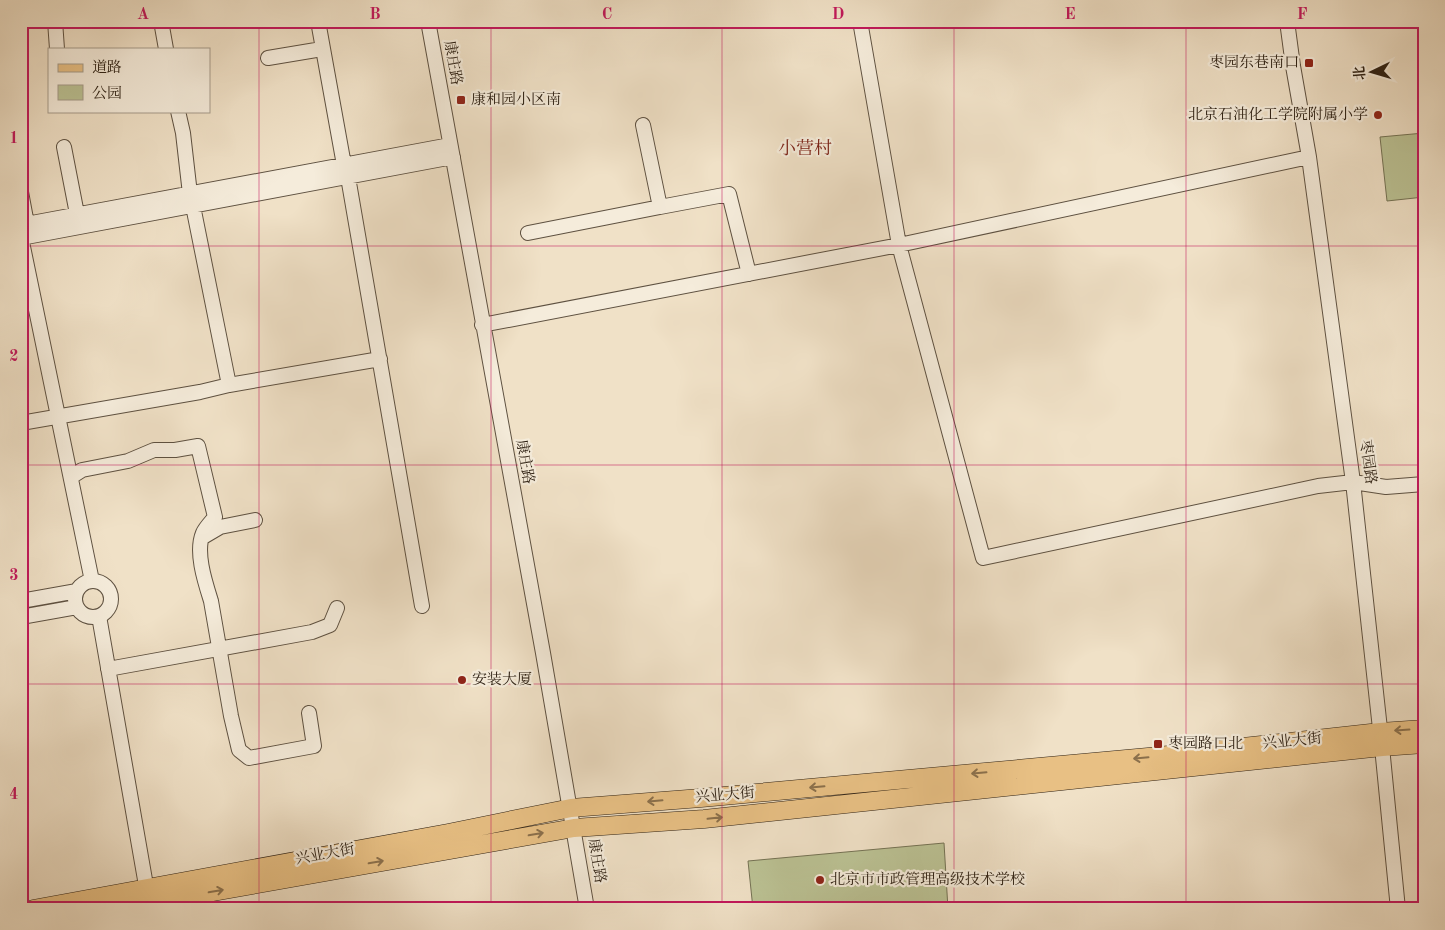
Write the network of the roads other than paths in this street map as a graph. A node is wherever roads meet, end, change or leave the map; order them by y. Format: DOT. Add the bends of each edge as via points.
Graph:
graph roads {
  1 [pos="55,21"];
  2 [pos="161,21"];
  3 [pos="318,21"];
  4 [pos="428,21"];
  5 [pos="860,21"];
  6 [pos="1287,21"];
  7 [pos="57,48"];
  8 [pos="166,48"];
  9 [pos="322,49"];
  10 [pos="268,58"];
  11 [pos="178,112"];
  12 [pos="643,124"];
  13 [pos="64,147"];
  14 [pos="451,151"];
  15 [pos="1309,157"];
  16 [pos="346,171"];
  17 [pos="21,192"];
  18 [pos="190,200"];
  19 [pos="660,207"];
  20 [pos="77,214"];
  21 [pos="24,224"];
  22 [pos="528,233"];
  23 [pos="21,238"];
  24 [pos="899,245"];
  25 [pos="750,274"];
  26 [pos="482,325"];
  27 [pos="380,359"];
  28 [pos="229,385"];
  29 [pos="58,416"];
  30 [pos="21,423"];
  31 [pos="71,477"];
  32 [pos="1354,482"];
  33 [pos="1424,484"];
  34 [pos="255,520"];
  35 [pos="202,538"];
  36 [pos="92,581"];
  37 [pos="77,590"];
  38 [pos="21,601"];
  39 [pos="422,606"];
  40 [pos="77,608"];
  41 [pos="337,608"];
  42 [pos="98,616"];
  43 [pos="21,617"];
  44 [pos="220,649"];
  45 [pos="108,669"];
  46 [pos="309,714"];
  47 [pos="1424,729"];
  48 [pos="1381,740"];
  49 [pos="1424,744"];
  50 [pos="571,808"];
  51 [pos="574,828"];
  52 [pos="147,896"];
  53 [pos="33,909"];
  54 [pos="117,909"];
  55 [pos="587,909"];
  56 [pos="1398,909"];
  1 -- 7 [label="street"];
  2 -- 8 [label="street"];
  3 -- 9 [label="street"];
  4 -- 14 [label="street, 康庄路"];
  5 -- 24 [label="street"];
  6 -- 15 [label="street, 枣园路"];
  9 -- 10 [label="street"];
  9 -- 16 [label="street"];
  11 -- 18 [label="street"];
  12 -- 19 [label="street"];
  13 -- 20 [label="street"];
  14 -- 16 [label="street"];
  14 -- 26 [label="street, 康庄路"];
  15 -- 24 [label="street"];
  15 -- 32 [label="street, 枣园路"];
  16 -- 18 [label="street"];
  16 -- 27 [label="street"];
  17 -- 21 [label="street"];
  18 -- 20 [label="street"];
  18 -- 23 [label="street"];
  18 -- 28 [label="street"];
  19 -- 22 [label="street"];
  19 -- 25 [label="street" via="729,194"];
  20 -- 21 [label="street"];
  23 -- 29 [label="street"];
  24 -- 25 [label="street"];
  24 -- 32 [label="street" via="983,558 1318,486"];
  25 -- 26 [label="street"];
  26 -- 50 [label="street, 康庄路"];
  27 -- 28 [label="street"];
  27 -- 39 [label="street"];
  28 -- 29 [label="street"];
  29 -- 30 [label="street"];
  29 -- 31 [label="street"];
  31 -- 35 [label="street" via="82,470 128,461 154,450 198,446 215,517"];
  31 -- 36 [label="street"];
  32 -- 33 [label="street" via="1386,487"];
  32 -- 48 [label="street, 枣园路"];
  34 -- 35 [label="street" via="220,527"];
  35 -- 44 [label="street" via="200,548"];
  36 -- 37 [label="street"];
  36 -- 42 [label="street" via="104,585 110,595 109,607"];
  37 -- 38 [label="street"];
  37 -- 40 [label="street"];
  40 -- 42 [label="street" via="90,617"];
  40 -- 43 [label="street"];
  41 -- 44 [label="street" via="330,625 312,632"];
  42 -- 45 [label="street"];
  44 -- 45 [label="street"];
  44 -- 46 [label="street" via="239,750 249,758 314,746"];
  45 -- 52 [label="street"];
  47 -- 48 [label="main road, 兴业大街, one-way"];
  48 -- 49 [label="main road, 兴业大街"];
  48 -- 50 [label="main road, 兴业大街, one-way" via="1159,756"];
  51 -- 48 [label="main road, 兴业大街, one-way" via="704,819"];
  48 -- 56 [label="street, 枣园路"];
  50 -- 51 [label="street, 康庄路"];
  50 -- 52 [label="main road, 兴业大街"];
  52 -- 51 [label="main road, 兴业大街, one-way"];
  51 -- 55 [label="street, 康庄路"];
  52 -- 53 [label="main road, 兴业大街"];
  52 -- 54 [label="main road, 兴业大街"];
}
